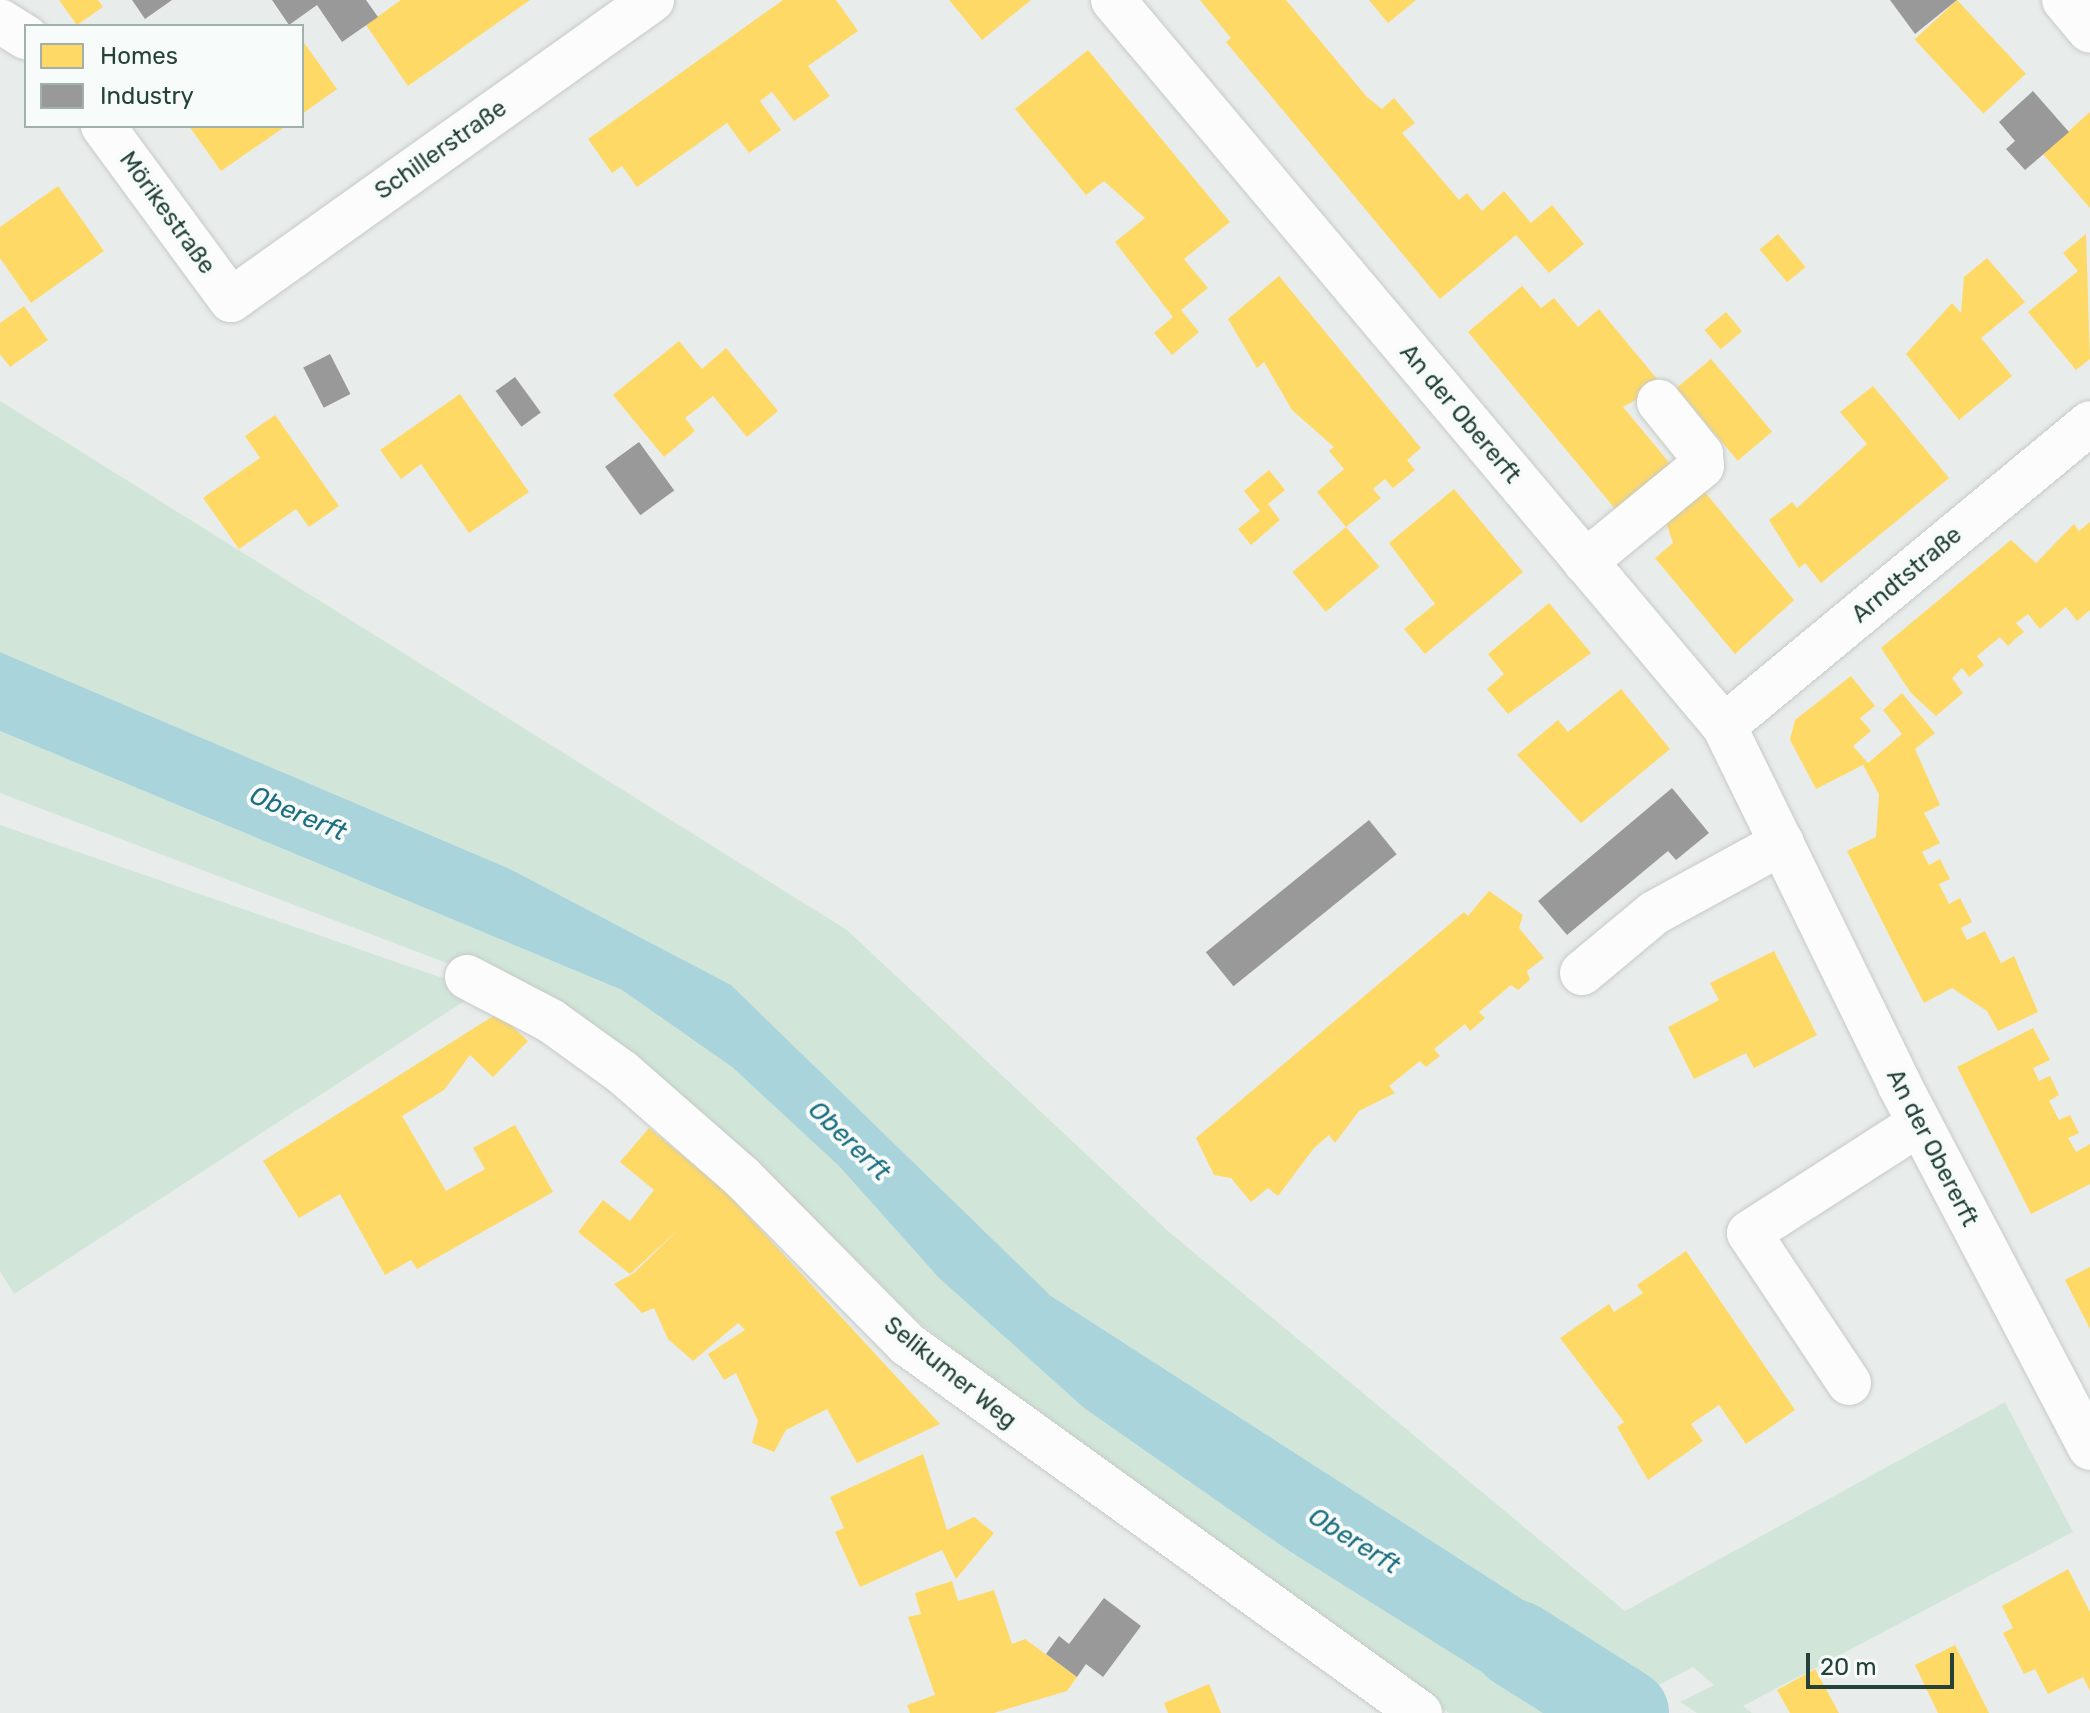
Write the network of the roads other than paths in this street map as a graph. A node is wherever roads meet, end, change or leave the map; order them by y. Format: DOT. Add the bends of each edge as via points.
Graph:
graph roads {
  1 [pos="652,0"];
  2 [pos="1113,0"];
  3 [pos="2064,0"];
  4 [pos="0,21"];
  5 [pos="2090,31"];
  6 [pos="24,36"];
  7 [pos="104,128"];
  8 [pos="231,300"];
  9 [pos="1659,402"];
  10 [pos="2090,423"];
  11 [pos="1585,562"];
  12 [pos="1724,726"];
  13 [pos="1782,843"];
  14 [pos="1582,973"];
  15 [pos="467,977"];
  16 [pos="1919,1124"];
  17 [pos="1849,1383"];
  18 [pos="2090,1448"];
  19 [pos="1420,1713"];
  1 -- 8 [label="street, Schillerstraße"];
  2 -- 11 [label="street, An der Obererft"];
  3 -- 5 [label="street"];
  4 -- 6 [label="street"];
  7 -- 8 [label="street, Mörikestraße"];
  9 -- 11 [label="street" via="1701,454 1702,466"];
  10 -- 12 [label="street, Arndtstraße"];
  11 -- 12 [label="street, An der Obererft"];
  12 -- 13 [label="street, An der Obererft"];
  13 -- 14 [label="street" via="1654,913"];
  13 -- 16 [label="street, An der Obererft"];
  15 -- 19 [label="street, Selikumer Weg" via="551,1021 622,1072 742,1177 907,1344 962,1387"];
  16 -- 17 [label="street" via="1749,1233"];
  16 -- 18 [label="street, An der Obererft"];
}
